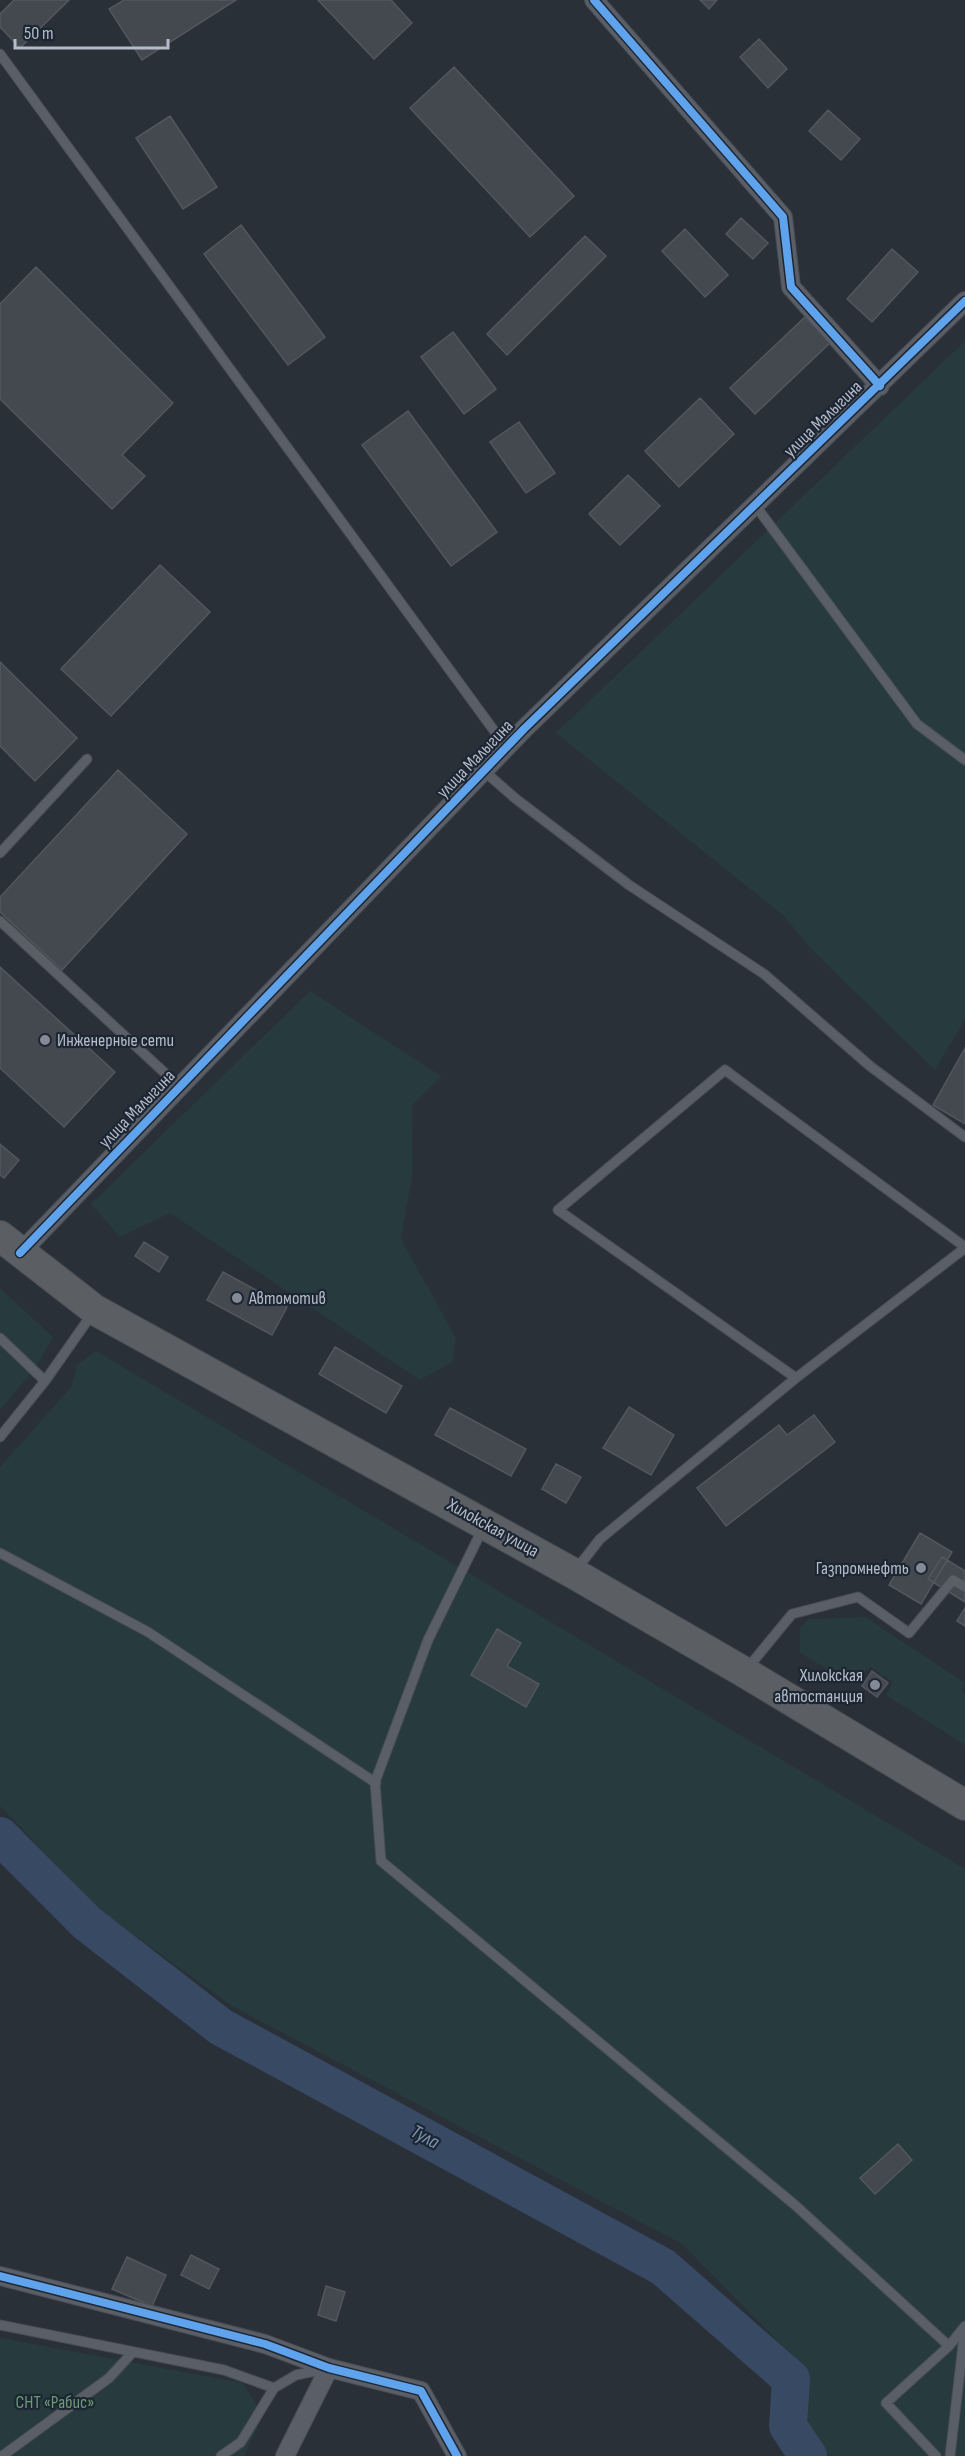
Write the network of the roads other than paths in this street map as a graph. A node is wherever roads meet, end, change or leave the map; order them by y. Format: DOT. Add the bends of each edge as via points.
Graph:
graph roads {
  1 [pos="594,0"];
  2 [pos="0,54"];
  3 [pos="965,301"];
  4 [pos="880,386"];
  5 [pos="755,505"];
  6 [pos="506,747"];
  7 [pos="87,759"];
  8 [pos="965,760"];
  9 [pos="484,771"];
  10 [pos="0,853"];
  11 [pos="0,921"];
  12 [pos="179,1086"];
  13 [pos="965,1137"];
  14 [pos="10,1244"];
  15 [pos="965,1248"];
  16 [pos="95,1310"];
  17 [pos="0,1338"];
  18 [pos="796,1378"];
  19 [pos="45,1381"];
  20 [pos="0,1437"];
  21 [pos="486,1524"];
  22 [pos="0,1553"];
  23 [pos="573,1573"];
  24 [pos="965,1587"];
  25 [pos="744,1672"];
  26 [pos="375,1783"];
  27 [pos="965,1805"];
  28 [pos="0,2276"];
  29 [pos="0,2325"];
  30 [pos="965,2327"];
  31 [pos="949,2346"];
  32 [pos="133,2352"];
  33 [pos="329,2368"];
  34 [pos="274,2388"];
  35 [pos="2,2456"];
  36 [pos="221,2456"];
  37 [pos="285,2456"];
  38 [pos="457,2456"];
  39 [pos="936,2456"];
  40 [pos="950,2456"];
  1 -- 4 [label="street" via="783,217 791,287"];
  2 -- 6 [label="lane"];
  3 -- 4 [label="street, улица Малыгина"];
  4 -- 5 [label="street, улица Малыгина"];
  5 -- 6 [label="street, улица Малыгина"];
  5 -- 8 [label="lane" via="917,724"];
  6 -- 9 [label="street, улица Малыгина"];
  7 -- 10 [label="lane"];
  9 -- 12 [label="street, улица Малыгина"];
  9 -- 13 [label="lane" via="629,885 764,974 870,1066"];
  11 -- 12 [label="lane"];
  12 -- 14 [label="street, улица Малыгина"];
  14 -- 16 [label="highway, Хилокская улица"];
  15 -- 18 [label="lane"];
  15 -- 18 [label="lane" via="725,1070 558,1210"];
  16 -- 19 [label="lane"];
  16 -- 21 [label="highway, Хилокская улица"];
  17 -- 19 [label="lane"];
  18 -- 23 [label="lane" via="600,1539"];
  19 -- 20 [label="lane"];
  21 -- 23 [label="highway, Хилокская улица"];
  21 -- 26 [label="lane" via="428,1640"];
  22 -- 26 [label="lane" via="148,1632"];
  23 -- 25 [label="highway, Хилокская улица"];
  24 -- 25 [label="lane" via="953,1580 909,1632 858,1597 792,1614"];
  25 -- 27 [label="highway, Хилокская улица"];
  26 -- 31 [label="lane" via="381,1861 795,2205"];
  28 -- 33 [label="street" via="265,2344"];
  29 -- 32 [label="lane"];
  30 -- 31 [label="lane"];
  30 -- 40 [label="lane"];
  31 -- 39 [label="lane" via="886,2403"];
  32 -- 34 [label="lane" via="224,2370"];
  32 -- 35 [label="lane" via="108,2378"];
  33 -- 34 [label="lane" via="296,2375"];
  33 -- 37 [label="street"];
  33 -- 38 [label="street" via="421,2391"];
  34 -- 36 [label="lane" via="241,2442"];
}
